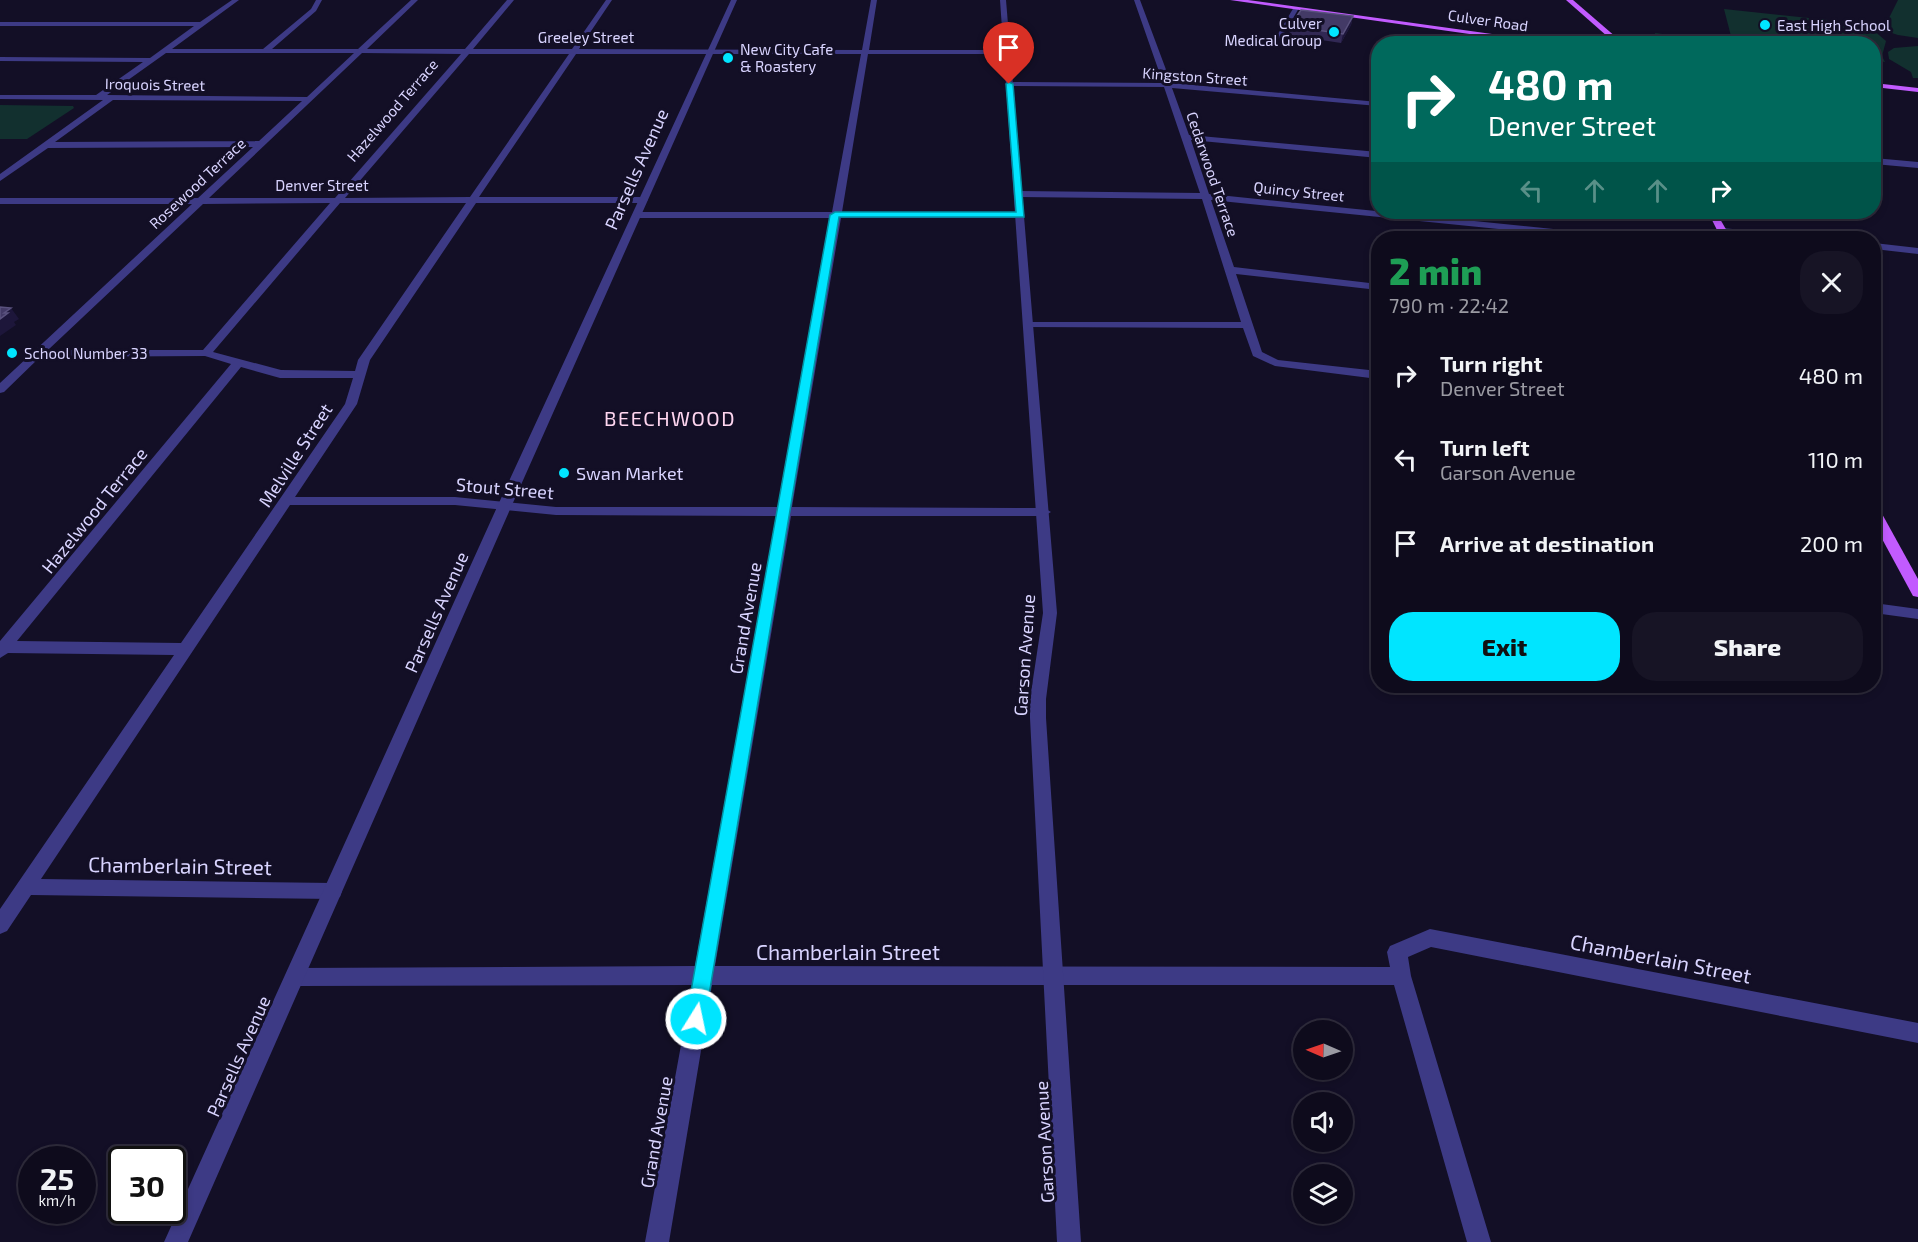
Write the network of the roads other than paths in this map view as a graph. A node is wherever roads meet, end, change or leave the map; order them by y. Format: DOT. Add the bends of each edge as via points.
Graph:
graph roads {
  1 [pos="236,0"];
  2 [pos="319,0"];
  3 [pos="415,0"];
  4 [pos="512,0"];
  5 [pos="609,0"];
  6 [pos="734,0"];
  7 [pos="874,0"];
  8 [pos="1003,0"];
  9 [pos="1137,0"];
  10 [pos="1233,0"];
  11 [pos="1569,0"];
  12 [pos="1296,9"];
  13 [pos="0,24"];
  14 [pos="202,24"];
  15 [pos="1500,36"];
  16 [pos="1612,36"];
  17 [pos="1278,37"];
  18 [pos="711,50"];
  19 [pos="166,51"];
  20 [pos="265,51"];
  21 [pos="361,51"];
  22 [pos="465,51"];
  23 [pos="574,51"];
  24 [pos="865,51"];
  25 [pos="1007,52"];
  26 [pos="0,59"];
  27 [pos="153,60"];
  28 [pos="1009,84"];
  29 [pos="1166,85"];
  30 [pos="1881,86"];
  31 [pos="1918,90"];
  32 [pos="0,97"];
  33 [pos="99,97"];
  34 [pos="111,98"];
  35 [pos="310,99"];
  36 [pos="1371,103"];
  37 [pos="1186,137"];
  38 [pos="260,144"];
  39 [pos="47,145"];
  40 [pos="1371,154"];
  41 [pos="1881,162"];
  42 [pos="1918,165"];
  43 [pos="0,178"];
  44 [pos="1019,194"];
  45 [pos="1204,196"];
  46 [pos="337,199"];
  47 [pos="201,200"];
  48 [pos="472,200"];
  49 [pos="0,201"];
  50 [pos="640,208"];
  51 [pos="1371,213"];
  52 [pos="835,215"];
  53 [pos="1020,215"];
  54 [pos="1427,219"];
  55 [pos="1544,231"];
  56 [pos="1881,247"];
  57 [pos="1918,251"];
  58 [pos="1229,270"];
  59 [pos="1371,286"];
  60 [pos="1029,325"];
  61 [pos="1247,325"];
  62 [pos="206,353"];
  63 [pos="36,354"];
  64 [pos="239,362"];
  65 [pos="1371,374"];
  66 [pos="358,375"];
  67 [pos="0,389"];
  68 [pos="287,501"];
  69 [pos="504,505"];
  70 [pos="783,512"];
  71 [pos="1044,512"];
  72 [pos="1881,524"];
  73 [pos="1913,574"];
  74 [pos="1918,592"];
  75 [pos="1881,609"];
  76 [pos="1918,614"];
  77 [pos="2,650"];
  78 [pos="186,650"];
  79 [pos="25,887"];
  80 [pos="333,891"];
  81 [pos="0,925"];
  82 [pos="1054,974"];
  83 [pos="703,975"];
  84 [pos="1401,976"];
  85 [pos="295,977"];
  86 [pos="1918,1033"];
  87 [pos="176,1242"];
  88 [pos="657,1242"];
  89 [pos="1069,1242"];
  90 [pos="1479,1242"];
  1 -- 14 [label="street"];
  2 -- 20 [label="street" via="314,10"];
  3 -- 21 [label="street, Rosewood Terrace"];
  4 -- 22 [label="street, Hazelwood Terrace"];
  5 -- 23 [label="street, Melville Street"];
  6 -- 18 [label="street, Parsells Avenue"];
  7 -- 24 [label="street, Grand Avenue"];
  8 -- 25 [label="street, Garson Avenue"];
  9 -- 29 [label="street, Cedarwood Terrace"];
  10 -- 12 [label="main road, Culver Road"];
  11 -- 16 [label="main road"];
  12 -- 15 [label="main road, Culver Road"];
  12 -- 17 [label="street"];
  13 -- 14 [label="street"];
  14 -- 19 [label="street"];
  18 -- 23 [label="street, Greeley Street"];
  18 -- 24 [label="street, Greeley Street"];
  18 -- 50 [label="street, Parsells Avenue"];
  19 -- 20 [label="street, Greeley Street"];
  19 -- 27 [label="street"];
  20 -- 21 [label="street, Greeley Street"];
  21 -- 22 [label="street, Greeley Street"];
  21 -- 35 [label="street, Rosewood Terrace"];
  22 -- 23 [label="street, Greeley Street"];
  22 -- 46 [label="street, Hazelwood Terrace"];
  23 -- 48 [label="street, Melville Street"];
  24 -- 25 [label="street, Greeley Street"];
  24 -- 52 [label="street, Grand Avenue"];
  25 -- 28 [label="street, Garson Avenue"];
  26 -- 27 [label="street"];
  27 -- 33 [label="street"];
  28 -- 29 [label="street, Kingston Street"];
  28 -- 44 [label="street, Garson Avenue"];
  29 -- 36 [label="street, Kingston Street"];
  29 -- 37 [label="street, Cedarwood Terrace"];
  30 -- 31 [label="main road"];
  32 -- 33 [label="street, Iroquois Street"];
  33 -- 34 [label="street, Iroquois Street"];
  34 -- 35 [label="street, Iroquois Street"];
  34 -- 39 [label="street"];
  35 -- 38 [label="street, Rosewood Terrace"];
  37 -- 40 [label="street"];
  37 -- 45 [label="street, Cedarwood Terrace"];
  38 -- 39 [label="street"];
  38 -- 47 [label="street, Rosewood Terrace"];
  39 -- 43 [label="street"];
  41 -- 42 [label="street"];
  44 -- 45 [label="street, Quincy Street"];
  44 -- 53 [label="street, Garson Avenue"];
  45 -- 51 [label="street, Quincy Street"];
  45 -- 58 [label="street, Cedarwood Terrace"];
  46 -- 47 [label="street, Denver Street"];
  46 -- 48 [label="street, Denver Street"];
  46 -- 62 [label="street, Hazelwood Terrace"];
  47 -- 49 [label="street, Denver Street"];
  47 -- 63 [label="street, Rosewood Terrace"];
  48 -- 50 [label="street, Denver Street"];
  48 -- 66 [label="street, Melville Street" via="364,360"];
  50 -- 52 [label="street, Denver Street"];
  50 -- 69 [label="street, Parsells Avenue"];
  52 -- 53 [label="street, Denver Street"];
  52 -- 70 [label="street, Grand Avenue"];
  53 -- 60 [label="street, Garson Avenue"];
  54 -- 55 [label="street, Quincy Street"];
  56 -- 57 [label="street"];
  58 -- 59 [label="street"];
  58 -- 61 [label="street, Cedarwood Terrace"];
  60 -- 61 [label="street"];
  60 -- 71 [label="street, Garson Avenue"];
  61 -- 65 [label="street, Cedarwood Terrace" via="1260,357 1275,363"];
  62 -- 63 [label="street"];
  62 -- 64 [label="street"];
  63 -- 67 [label="street, Rosewood Terrace"];
  64 -- 66 [label="street" via="280,374"];
  64 -- 77 [label="street, Hazelwood Terrace"];
  66 -- 68 [label="street, Melville Street" via="351,404"];
  68 -- 69 [label="street, Stout Street" via="454,501"];
  68 -- 78 [label="street, Melville Street"];
  69 -- 70 [label="street, Stout Street" via="556,511"];
  69 -- 80 [label="street, Parsells Avenue"];
  70 -- 71 [label="street, Stout Street"];
  70 -- 83 [label="street, Grand Avenue"];
  71 -- 82 [label="street, Garson Avenue" via="1050,613 1038,699"];
  72 -- 73 [label="main road"];
  73 -- 74 [label="main road"];
  75 -- 76 [label="street"];
  77 -- 78 [label="street"];
  78 -- 79 [label="street, Melville Street"];
  79 -- 80 [label="street, Chamberlain Street"];
  79 -- 81 [label="street, Melville Street"];
  80 -- 85 [label="street, Parsells Avenue"];
  82 -- 83 [label="street, Chamberlain Street"];
  82 -- 84 [label="street, Chamberlain Street"];
  82 -- 89 [label="street, Garson Avenue"];
  83 -- 85 [label="street, Chamberlain Street"];
  83 -- 88 [label="street, Grand Avenue"];
  84 -- 86 [label="street, Chamberlain Street" via="1398,952 1430,938"];
  84 -- 90 [label="street"];
  85 -- 87 [label="street, Parsells Avenue"];
}
